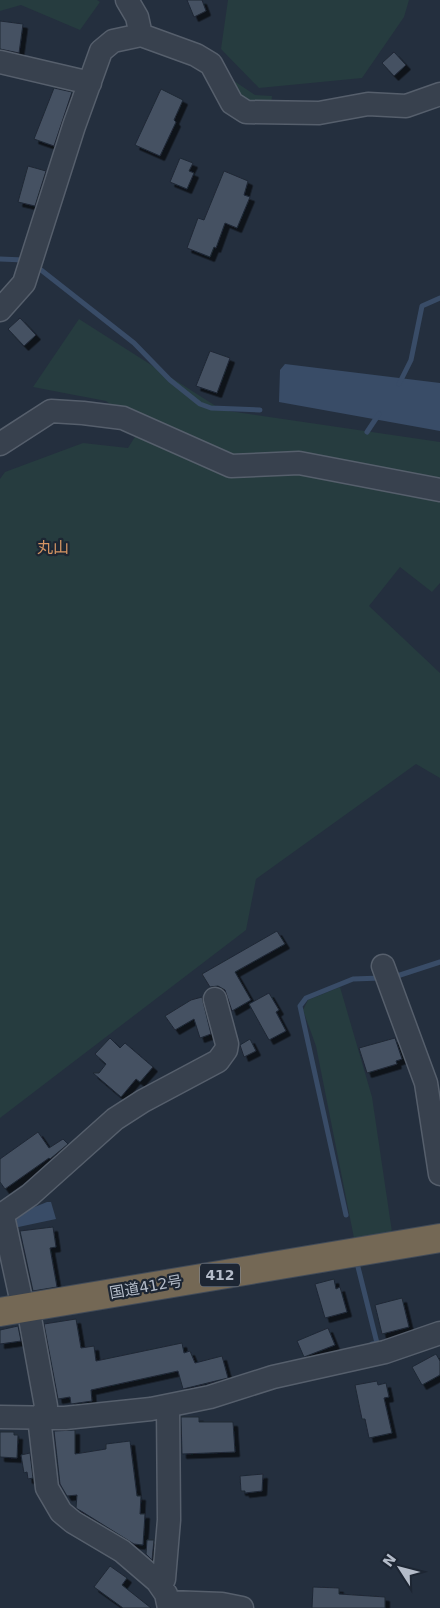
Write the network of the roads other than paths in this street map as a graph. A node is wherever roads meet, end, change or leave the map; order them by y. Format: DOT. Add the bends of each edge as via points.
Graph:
graph roads {
  1 [pos="127,0"];
  2 [pos="141,35"];
  3 [pos="0,62"];
  4 [pos="90,83"];
  5 [pos="440,94"];
  6 [pos="0,310"];
  7 [pos="0,444"];
  8 [pos="440,490"];
  9 [pos="385,972"];
  10 [pos="215,1000"];
  11 [pos="440,1174"];
  12 [pos="440,1238"];
  13 [pos="17,1309"];
  14 [pos="440,1333"];
  15 [pos="168,1406"];
  16 [pos="0,1416"];
  17 [pos="44,1417"];
  18 [pos="166,1599"];
  19 [pos="242,1608"];
  1 -- 2 [label="street" via="137,17"];
  2 -- 4 [label="street" via="113,41 105,47"];
  2 -- 5 [label="street" via="196,55 211,64 232,102 246,112 319,113 368,104 406,106"];
  3 -- 4 [label="street"];
  4 -- 6 [label="street" via="24,283"];
  7 -- 8 [label="street" via="51,411 83,413 123,418 231,466 299,463"];
  9 -- 11 [label="street" via="426,1083"];
  10 -- 13 [label="street" via="227,1044 218,1061 115,1119 3,1216"];
  12 -- 13 [label="highway, 国道412号 / 412"];
  13 -- 17 [label="street" via="46,1406"];
  14 -- 15 [label="street" via="385,1352 282,1375"];
  15 -- 17 [label="street" via="89,1417"];
  15 -- 18 [label="street"];
  16 -- 17 [label="street"];
  17 -- 18 [label="street" via="40,1426 47,1488 61,1512 87,1532 122,1550"];
  18 -- 19 [label="street"];
}
